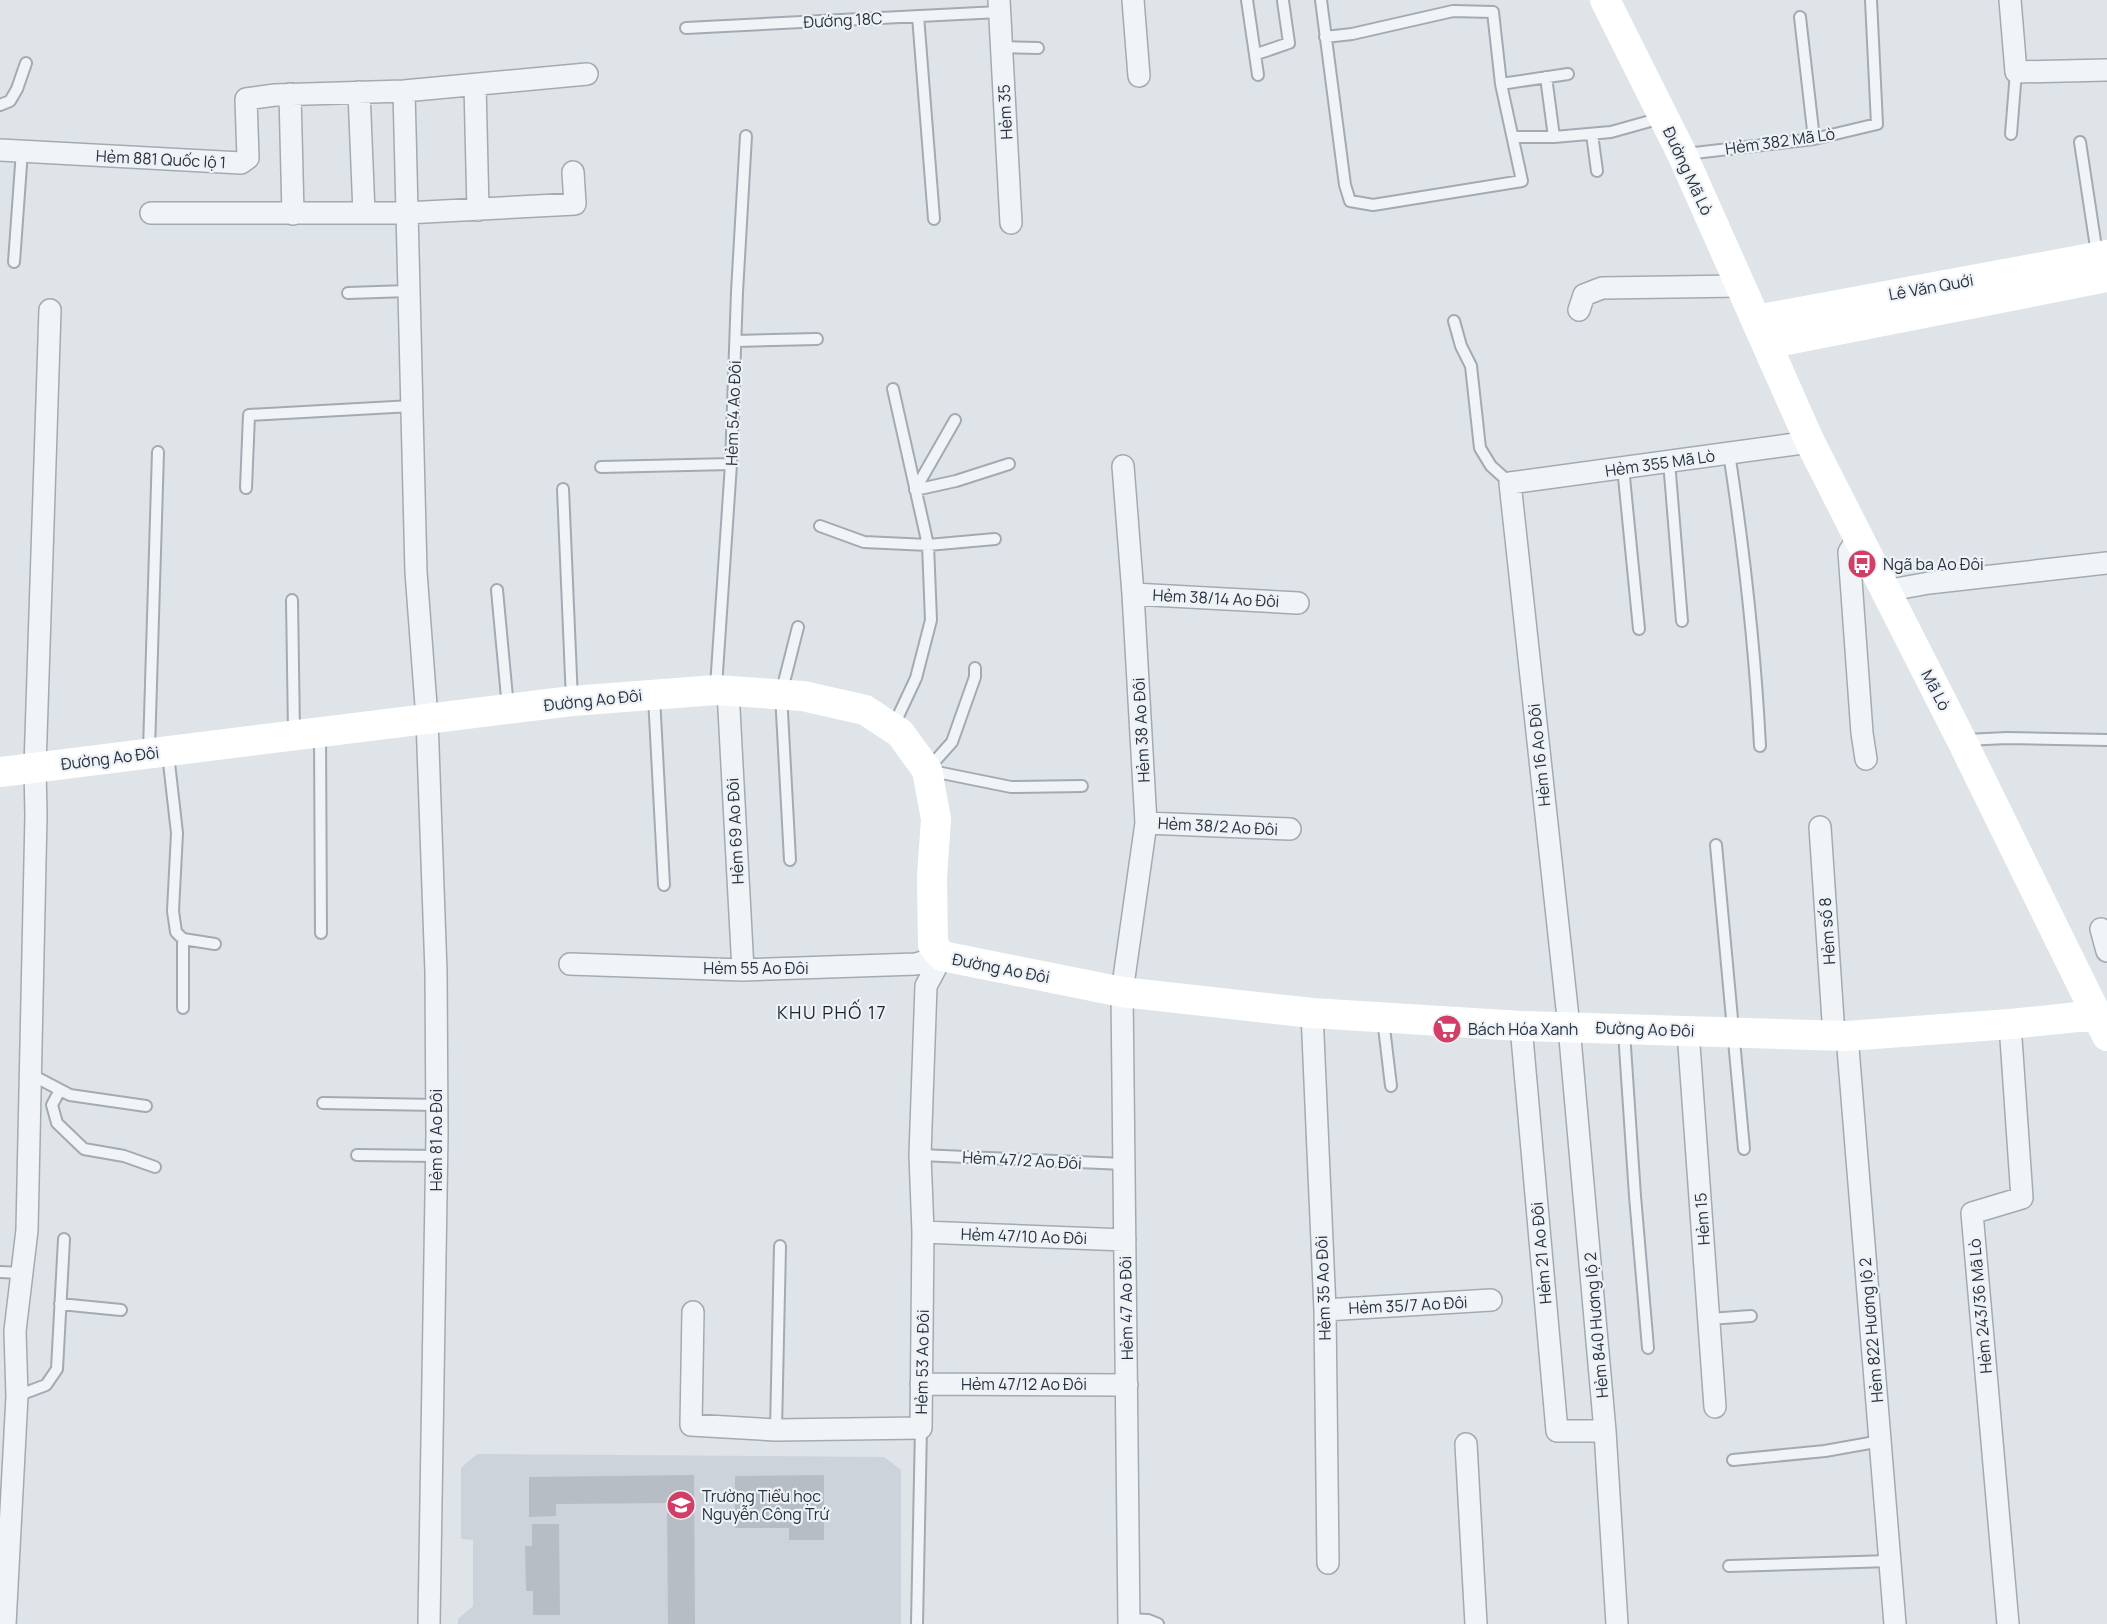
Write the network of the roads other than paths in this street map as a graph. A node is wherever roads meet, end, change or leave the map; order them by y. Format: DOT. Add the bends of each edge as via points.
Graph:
graph roads {
  1 [pos="1133,0"];
  2 [pos="1247,0"];
  3 [pos="1321,0"];
  4 [pos="1605,0"];
  5 [pos="1870,0"];
  6 [pos="2010,0"];
  7 [pos="1283,1"];
  8 [pos="999,6"];
  9 [pos="1452,6"];
  10 [pos="918,16"];
  11 [pos="1800,17"];
  12 [pos="686,28"];
  13 [pos="1324,37"];
  14 [pos="1001,47"];
  15 [pos="1038,48"];
  16 [pos="1257,54"];
  17 [pos="26,63"];
  18 [pos="2107,70"];
  19 [pos="2016,72"];
  20 [pos="587,74"];
  21 [pos="1568,74"];
  22 [pos="1258,75"];
  23 [pos="1139,76"];
  24 [pos="1546,77"];
  25 [pos="1501,84"];
  26 [pos="475,86"];
  27 [pos="404,91"];
  28 [pos="359,92"];
  29 [pos="290,94"];
  30 [pos="0,105"];
  31 [pos="1663,117"];
  32 [pos="1592,134"];
  33 [pos="2011,134"];
  34 [pos="746,136"];
  35 [pos="1514,137"];
  36 [pos="1554,137"];
  37 [pos="1814,139"];
  38 [pos="2080,142"];
  39 [pos="0,150"];
  40 [pos="22,151"];
  41 [pos="1682,154"];
  42 [pos="1597,171"];
  43 [pos="573,172"];
  44 [pos="478,210"];
  45 [pos="151,213"];
  46 [pos="364,213"];
  47 [pos="406,213"];
  48 [pos="293,214"];
  49 [pos="934,219"];
  50 [pos="1011,223"];
  51 [pos="14,262"];
  52 [pos="2104,263"];
  53 [pos="1740,286"];
  54 [pos="408,291"];
  55 [pos="348,293"];
  56 [pos="50,310"];
  57 [pos="1579,310"];
  58 [pos="1454,321"];
  59 [pos="1762,332"];
  60 [pos="817,339"];
  61 [pos="736,341"];
  62 [pos="893,389"];
  63 [pos="412,406"];
  64 [pos="956,420"];
  65 [pos="1810,442"];
  66 [pos="158,452"];
  67 [pos="1729,453"];
  68 [pos="1669,461"];
  69 [pos="1009,464"];
  70 [pos="731,465"];
  71 [pos="1123,466"];
  72 [pos="601,467"];
  73 [pos="1623,467"];
  74 [pos="1510,483"];
  75 [pos="246,488"];
  76 [pos="563,489"];
  77 [pos="915,490"];
  78 [pos="820,526"];
  79 [pos="1858,538"];
  80 [pos="995,539"];
  81 [pos="928,545"];
  82 [pos="2107,563"];
  83 [pos="497,590"];
  84 [pos="1885,591"];
  85 [pos="1133,594"];
  86 [pos="292,600"];
  87 [pos="1298,603"];
  88 [pos="1682,621"];
  89 [pos="798,627"];
  90 [pos="1639,629"];
  91 [pos="975,668"];
  92 [pos="722,691"];
  93 [pos="654,694"];
  94 [pos="781,694"];
  95 [pos="572,701"];
  96 [pos="508,708"];
  97 [pos="427,718"];
  98 [pos="892,728"];
  99 [pos="307,734"];
  100 [pos="2107,740"];
  101 [pos="1962,741"];
  102 [pos="1760,746"];
  103 [pos="158,752"];
  104 [pos="1866,759"];
  105 [pos="35,767"];
  106 [pos="927,770"];
  107 [pos="0,772"];
  108 [pos="1082,786"];
  109 [pos="1146,823"];
  110 [pos="1820,826"];
  111 [pos="1290,829"];
  112 [pos="1716,845"];
  113 [pos="790,860"];
  114 [pos="664,885"];
  115 [pos="2101,929"];
  116 [pos="321,933"];
  117 [pos="183,939"];
  118 [pos="215,944"];
  119 [pos="2107,951"];
  120 [pos="942,956"];
  121 [pos="570,964"];
  122 [pos="743,970"];
  123 [pos="1122,992"];
  124 [pos="183,1008"];
  125 [pos="1312,1013"];
  126 [pos="1383,1016"];
  127 [pos="2010,1024"];
  128 [pos="2105,1024"];
  129 [pos="1521,1026"];
  130 [pos="1569,1027"];
  131 [pos="1624,1029"];
  132 [pos="1688,1031"];
  133 [pos="1734,1032"];
  134 [pos="1841,1036"];
  135 [pos="30,1074"];
  136 [pos="1391,1086"];
  137 [pos="60,1090"];
  138 [pos="323,1103"];
  139 [pos="436,1105"];
  140 [pos="146,1106"];
  141 [pos="1744,1149"];
  142 [pos="357,1155"];
  143 [pos="920,1155"];
  144 [pos="436,1156"];
  145 [pos="1124,1164"];
  146 [pos="155,1167"];
  147 [pos="923,1232"];
  148 [pos="64,1239"];
  149 [pos="1125,1240"];
  150 [pos="780,1246"];
  151 [pos="10,1272"];
  152 [pos="1491,1300"];
  153 [pos="60,1304"];
  154 [pos="120,1310"];
  155 [pos="1325,1310"];
  156 [pos="693,1312"];
  157 [pos="1751,1316"];
  158 [pos="1709,1318"];
  159 [pos="7,1331"];
  160 [pos="1648,1348"];
  161 [pos="921,1384"];
  162 [pos="1128,1385"];
  163 [pos="17,1396"];
  164 [pos="1715,1407"];
  165 [pos="921,1428"];
  166 [pos="776,1430"];
  167 [pos="1605,1431"];
  168 [pos="1881,1441"];
  169 [pos="1466,1444"];
  170 [pos="1733,1460"];
  171 [pos="1890,1561"];
  172 [pos="1328,1563"];
  173 [pos="1729,1566"];
  174 [pos="1129,1622"];
  175 [pos="5,1624"];
  176 [pos="429,1624"];
  177 [pos="917,1624"];
  178 [pos="1158,1624"];
  179 [pos="1476,1624"];
  180 [pos="1617,1624"];
  181 [pos="1895,1624"];
  182 [pos="2008,1624"];
  1 -- 23 [label="street"];
  2 -- 16 [label="lane"];
  3 -- 13 [label="lane"];
  4 -- 31 [label="street, Đường Mã Lò"];
  5 -- 37 [label="lane, Hẻm 382 Mã Lò" via="1877,124"];
  6 -- 19 [label="street"];
  7 -- 16 [label="lane" via="1289,43"];
  8 -- 10 [label="lane, Đướng 18C"];
  8 -- 14 [label="street, Hẻm 35"];
  9 -- 13 [label="lane" via="1352,34"];
  9 -- 25 [label="lane" via="1493,12"];
  10 -- 12 [label="lane, Đướng 18C"];
  10 -- 49 [label="lane"];
  11 -- 37 [label="lane"];
  13 -- 35 [label="lane" via="1350,201 1373,205 1522,181"];
  14 -- 15 [label="lane"];
  14 -- 50 [label="street, Hẻm 35"];
  16 -- 22 [label="lane"];
  17 -- 30 [label="lane" via="10,101"];
  18 -- 19 [label="street"];
  19 -- 33 [label="lane"];
  20 -- 26 [label="street, Hẻm 881 Quốc lộ 1"];
  21 -- 24 [label="lane"];
  24 -- 25 [label="lane"];
  24 -- 36 [label="lane"];
  25 -- 35 [label="lane"];
  26 -- 27 [label="street, Hẻm 881 Quốc lộ 1"];
  26 -- 44 [label="street"];
  27 -- 28 [label="street, Hẻm 881 Quốc lộ 1"];
  27 -- 47 [label="street, Hẻm 81 Ao Đôi"];
  28 -- 29 [label="street, Hẻm 881 Quốc lộ 1"];
  28 -- 46 [label="street"];
  29 -- 40 [label="street, Hẻm 881 Quốc lộ 1" via="246,99 248,158 241,163"];
  29 -- 48 [label="street"];
  31 -- 32 [label="lane"];
  31 -- 41 [label="street, Đường Mã Lò"];
  32 -- 36 [label="lane"];
  32 -- 42 [label="lane"];
  34 -- 61 [label="lane, Hẻm 54 Ao Đôi"];
  35 -- 36 [label="lane"];
  37 -- 41 [label="lane, Hẻm 382 Mã Lò"];
  38 -- 52 [label="lane"];
  39 -- 40 [label="street, Hẻm 881 Quốc lộ 1"];
  40 -- 51 [label="lane"];
  41 -- 53 [label="street, Đường Mã Lò"];
  43 -- 44 [label="street" via="575,204"];
  44 -- 47 [label="street"];
  45 -- 48 [label="street"];
  46 -- 47 [label="street"];
  46 -- 48 [label="street"];
  47 -- 54 [label="street, Hẻm 81 Ao Đôi"];
  52 -- 59 [label="street, Lê Văn Quới"];
  53 -- 57 [label="street" via="1602,288 1584,295"];
  53 -- 59 [label="street, Đường Mã Lò"];
  54 -- 55 [label="lane"];
  54 -- 63 [label="street, Hẻm 81 Ao Đôi"];
  56 -- 105 [label="street"];
  58 -- 74 [label="lane" via="1471,366 1480,448 1491,466"];
  59 -- 65 [label="street, Mã Lò"];
  60 -- 61 [label="lane"];
  61 -- 70 [label="lane, Hẻm 54 Ao Đôi"];
  62 -- 77 [label="lane"];
  63 -- 75 [label="lane" via="249,415"];
  63 -- 97 [label="street, Hẻm 81 Ao Đôi" via="416,572"];
  64 -- 77 [label="lane"];
  65 -- 67 [label="street, Hẻm 355 Mã Lò"];
  65 -- 79 [label="street, Mã Lò"];
  66 -- 103 [label="lane"];
  67 -- 68 [label="street, Hẻm 355 Mã Lò"];
  67 -- 102 [label="lane" via="1756,663"];
  68 -- 73 [label="street, Hẻm 355 Mã Lò"];
  68 -- 88 [label="lane"];
  69 -- 77 [label="lane"];
  70 -- 72 [label="lane"];
  70 -- 92 [label="lane, Hẻm 54 Ao Đôi"];
  71 -- 85 [label="street, Hẻm 38 Ao Đôi"];
  73 -- 74 [label="street, Hẻm 355 Mã Lò"];
  73 -- 90 [label="lane"];
  74 -- 130 [label="street, Hẻm 16 Ao Đôi"];
  76 -- 95 [label="lane"];
  77 -- 81 [label="lane"];
  78 -- 81 [label="lane" via="864,542"];
  79 -- 84 [label="street, Mã Lò"];
  79 -- 104 [label="street" via="1849,552"];
  80 -- 81 [label="lane"];
  81 -- 98 [label="lane" via="931,620 916,678"];
  82 -- 84 [label="street"];
  83 -- 96 [label="lane"];
  84 -- 101 [label="street, Mã Lò"];
  85 -- 87 [label="street, Hẻm 38/14 Ao Đôi"];
  85 -- 109 [label="street, Hẻm 38 Ao Đôi"];
  86 -- 99 [label="lane"];
  89 -- 94 [label="lane"];
  91 -- 106 [label="lane" via="952,742"];
  92 -- 93 [label="street, Đường Ao Đôi"];
  92 -- 94 [label="street, Đường Ao Đôi"];
  92 -- 122 [label="street, Hẻm 69 Ao Đôi"];
  93 -- 95 [label="street, Đường Ao Đôi"];
  93 -- 114 [label="lane"];
  94 -- 98 [label="street, Đường Ao Đôi" via="865,710"];
  94 -- 113 [label="lane"];
  95 -- 96 [label="street, Đường Ao Đôi"];
  96 -- 97 [label="street, Đường Ao Đôi"];
  97 -- 99 [label="street, Đường Ao Đôi"];
  97 -- 139 [label="street, Hẻm 81 Ao Đôi" via="436,972"];
  98 -- 106 [label="street, Đường Ao Đôi"];
  99 -- 103 [label="street, Đường Ao Đôi"];
  99 -- 116 [label="lane"];
  100 -- 101 [label="lane"];
  101 -- 128 [label="street, Mã Lò"];
  103 -- 105 [label="street, Đường Ao Đôi"];
  103 -- 117 [label="lane" via="177,833 173,911 176,932"];
  105 -- 107 [label="street, Đường Ao Đôi"];
  105 -- 135 [label="street"];
  106 -- 108 [label="lane" via="1011,787"];
  106 -- 120 [label="street, Đường Ao Đôi" via="936,819 933,945"];
  109 -- 111 [label="street, Hẻm 38/2 Ao Đôi"];
  109 -- 123 [label="street, Hẻm 38 Ao Đôi"];
  110 -- 134 [label="street, Hẻm số 8"];
  112 -- 133 [label="lane"];
  115 -- 119 [label="street"];
  117 -- 118 [label="lane"];
  117 -- 124 [label="lane"];
  120 -- 122 [label="street, Hẻm 55 Ao Đôi" via="916,964"];
  120 -- 123 [label="street, Đường Ao Đôi"];
  120 -- 143 [label="street, Hẻm 53 Ao Đôi" via="927,986"];
  121 -- 122 [label="street, Hẻm 55 Ao Đôi"];
  123 -- 125 [label="street, Đường Ao Đôi"];
  123 -- 145 [label="street, Hẻm 47 Ao Đôi"];
  125 -- 126 [label="street, Đường Ao Đôi"];
  125 -- 155 [label="street, Hẻm 35 Ao Đôi"];
  126 -- 129 [label="street, Đường Ao Đôi"];
  126 -- 136 [label="lane"];
  127 -- 128 [label="street, Đường Ao Đôi"];
  127 -- 134 [label="street, Đường Ao Đôi"];
  127 -- 182 [label="street, Hẻm 243/36 Mã Lò" via="2022,1198 1972,1213"];
  129 -- 130 [label="street, Đường Ao Đôi"];
  129 -- 167 [label="street, Hẻm 21 Ao Đôi" via="1557,1431"];
  130 -- 131 [label="street, Đường Ao Đôi"];
  130 -- 167 [label="street, Hẻm 840 Hương lộ 2"];
  131 -- 132 [label="street, Đường Ao Đôi"];
  131 -- 160 [label="lane"];
  132 -- 133 [label="street, Đường Ao Đôi"];
  132 -- 158 [label="street, Hẻm 15"];
  133 -- 134 [label="street, Đường Ao Đôi"];
  133 -- 141 [label="lane"];
  134 -- 168 [label="street, Hẻm 822 Hương lộ 2"];
  135 -- 137 [label="lane"];
  135 -- 151 [label="street" via="27,1230"];
  137 -- 140 [label="lane" via="70,1095"];
  137 -- 146 [label="lane" via="52,1105 57,1123 84,1149 124,1156"];
  138 -- 139 [label="lane"];
  139 -- 144 [label="street, Hẻm 81 Ao Đôi"];
  142 -- 144 [label="lane"];
  143 -- 145 [label="lane, Hẻm 47/2 Ao Đôi"];
  143 -- 147 [label="street, Hẻm 53 Ao Đôi"];
  144 -- 176 [label="street, Hẻm 81 Ao Đôi"];
  145 -- 149 [label="street, Hẻm 47 Ao Đôi"];
  147 -- 149 [label="street, Hẻm 47/10 Ao Đôi"];
  147 -- 161 [label="street, Hẻm 53 Ao Đôi"];
  148 -- 153 [label="lane"];
  149 -- 162 [label="street, Hẻm 47 Ao Đôi"];
  150 -- 166 [label="lane"];
  151 -- 159 [label="street"];
  152 -- 155 [label="street, Hẻm 35/7 Ao Đôi"];
  153 -- 154 [label="lane"];
  153 -- 163 [label="lane" via="57,1369 46,1385"];
  155 -- 172 [label="street, Hẻm 35 Ao Đôi"];
  156 -- 166 [label="street, Hẻm 53 Ao Đôi" via="691,1425"];
  157 -- 158 [label="lane"];
  158 -- 164 [label="street, Hẻm 15"];
  159 -- 163 [label="street"];
  161 -- 162 [label="street, Hẻm 47/12 Ao Đôi"];
  161 -- 165 [label="street, Hẻm 53 Ao Đôi"];
  162 -- 174 [label="street, Hẻm 47 Ao Đôi"];
  163 -- 175 [label="street"];
  165 -- 166 [label="street, Hẻm 53 Ao Đôi"];
  165 -- 177 [label="lane"];
  167 -- 180 [label="street, Hẻm 840 Hương lộ 2"];
  168 -- 170 [label="lane"];
  168 -- 171 [label="street, Hẻm 822 Hương lộ 2"];
  169 -- 179 [label="street"];
  171 -- 173 [label="lane"];
  171 -- 181 [label="street, Hẻm 822 Hương lộ 2"];
  174 -- 178 [label="lane" via="1148,1620"];
}
